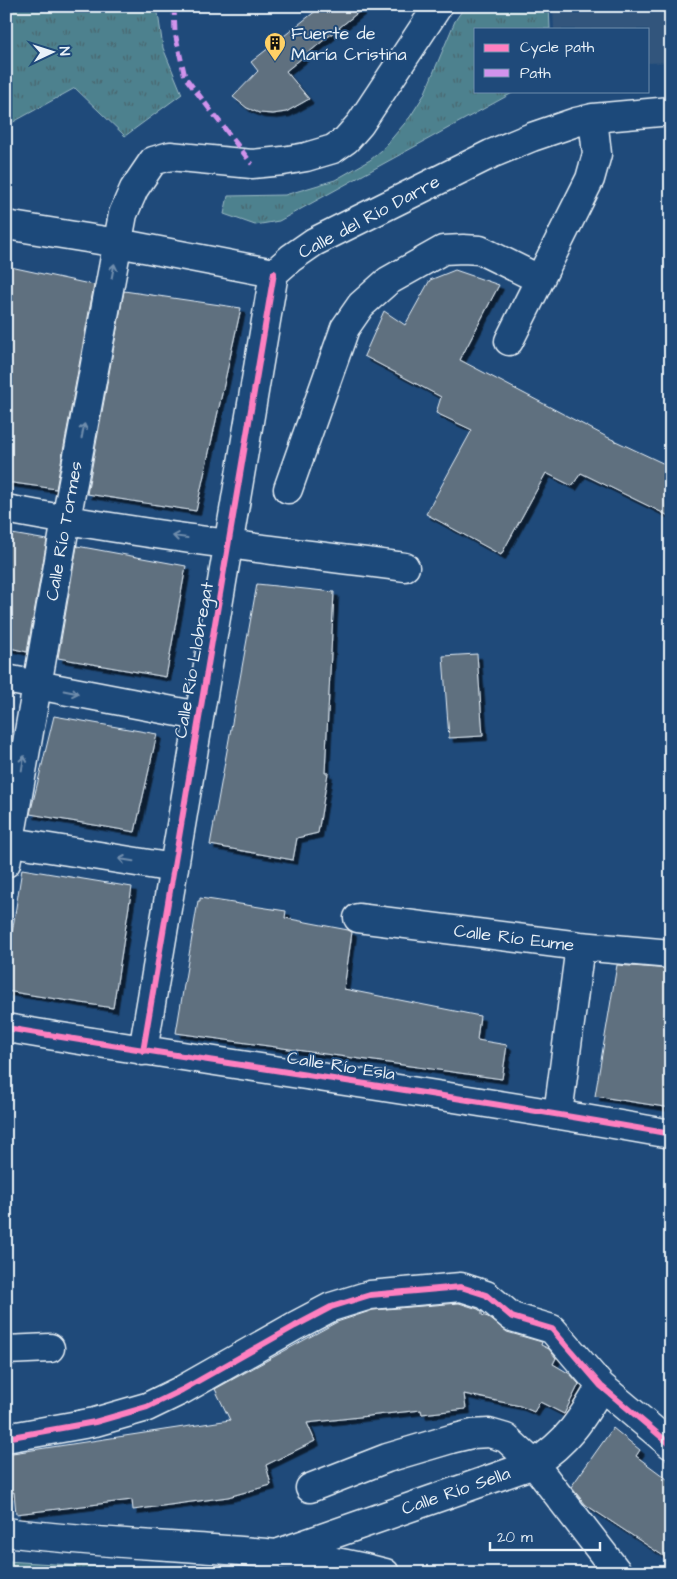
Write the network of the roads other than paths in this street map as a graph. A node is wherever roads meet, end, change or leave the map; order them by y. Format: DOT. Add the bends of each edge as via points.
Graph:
graph roads {
  1 [pos="438,6"];
  2 [pos="671,110"];
  3 [pos="593,118"];
  4 [pos="6,225"];
  5 [pos="118,243"];
  6 [pos="274,273"];
  7 [pos="539,279"];
  8 [pos="509,341"];
  9 [pos="288,489"];
  10 [pos="6,508"];
  11 [pos="66,520"];
  12 [pos="228,544"];
  13 [pos="405,568"];
  14 [pos="6,679"];
  15 [pos="36,685"];
  16 [pos="199,716"];
  17 [pos="8,848"];
  18 [pos="174,868"];
  19 [pos="358,918"];
  20 [pos="580,946"];
  21 [pos="671,954"];
  22 [pos="6,1028"];
  23 [pos="143,1051"];
  24 [pos="558,1114"];
  25 [pos="671,1134"];
  26 [pos="50,1348"];
  27 [pos="6,1350"];
  28 [pos="602,1386"];
  29 [pos="6,1438"];
  30 [pos="671,1445"];
  31 [pos="534,1464"];
  32 [pos="310,1488"];
  33 [pos="6,1532"];
  34 [pos="279,1553"];
  35 [pos="386,1573"];
  36 [pos="618,1573"];
  1 -- 5 [label="street, Calle Río Tormes" via="346,140 333,149 284,162 252,164 170,156 153,161 123,214"];
  2 -- 3 [label="street, Calle del Río Darre"];
  3 -- 6 [label="street, Calle del Río Darre" via="532,137 492,154 314,242"];
  3 -- 7 [label="street" via="597,154 590,179"];
  4 -- 5 [label="street"];
  5 -- 6 [label="street"];
  11 -- 5 [label="street, Calle Río Tormes, one-way"];
  6 -- 12 [label="street, Calle Río Llobregat"];
  7 -- 8 [label="street"];
  7 -- 9 [label="street" via="480,250 463,249 442,250 388,281 361,305 345,328"];
  10 -- 11 [label="street"];
  12 -- 11 [label="street, one-way"];
  11 -- 15 [label="street, Calle Río Tormes"];
  12 -- 13 [label="street"];
  12 -- 16 [label="street, Calle Río Llobregat"];
  14 -- 15 [label="street"];
  15 -- 16 [label="street, one-way"];
  17 -- 15 [label="street, Calle Río Tormes, one-way"];
  16 -- 18 [label="street, Calle Río Llobregat"];
  18 -- 17 [label="street, one-way"];
  18 -- 23 [label="street, Calle Río Llobregat"];
  19 -- 20 [label="street, Calle Río Eume"];
  20 -- 21 [label="street, Calle Río Eume"];
  20 -- 24 [label="street"];
  22 -- 23 [label="street, Calle Río Esla"];
  23 -- 24 [label="street, Calle Río Esla"];
  24 -- 25 [label="street, Calle Río Esla"];
  26 -- 27 [label="street"];
  28 -- 29 [label="street" via="552,1329 512,1317 486,1295 461,1287 370,1295 331,1307 147,1406 95,1422"];
  28 -- 30 [label="street"];
  28 -- 31 [label="street, Calle Río Sella" via="571,1434"];
  31 -- 32 [label="street" via="506,1438 489,1433 472,1434 387,1458"];
  31 -- 34 [label="street, Calle Río Sella"];
  31 -- 36 [label="street"];
  33 -- 34 [label="street" via="47,1538"];
  34 -- 35 [label="street"];
}
